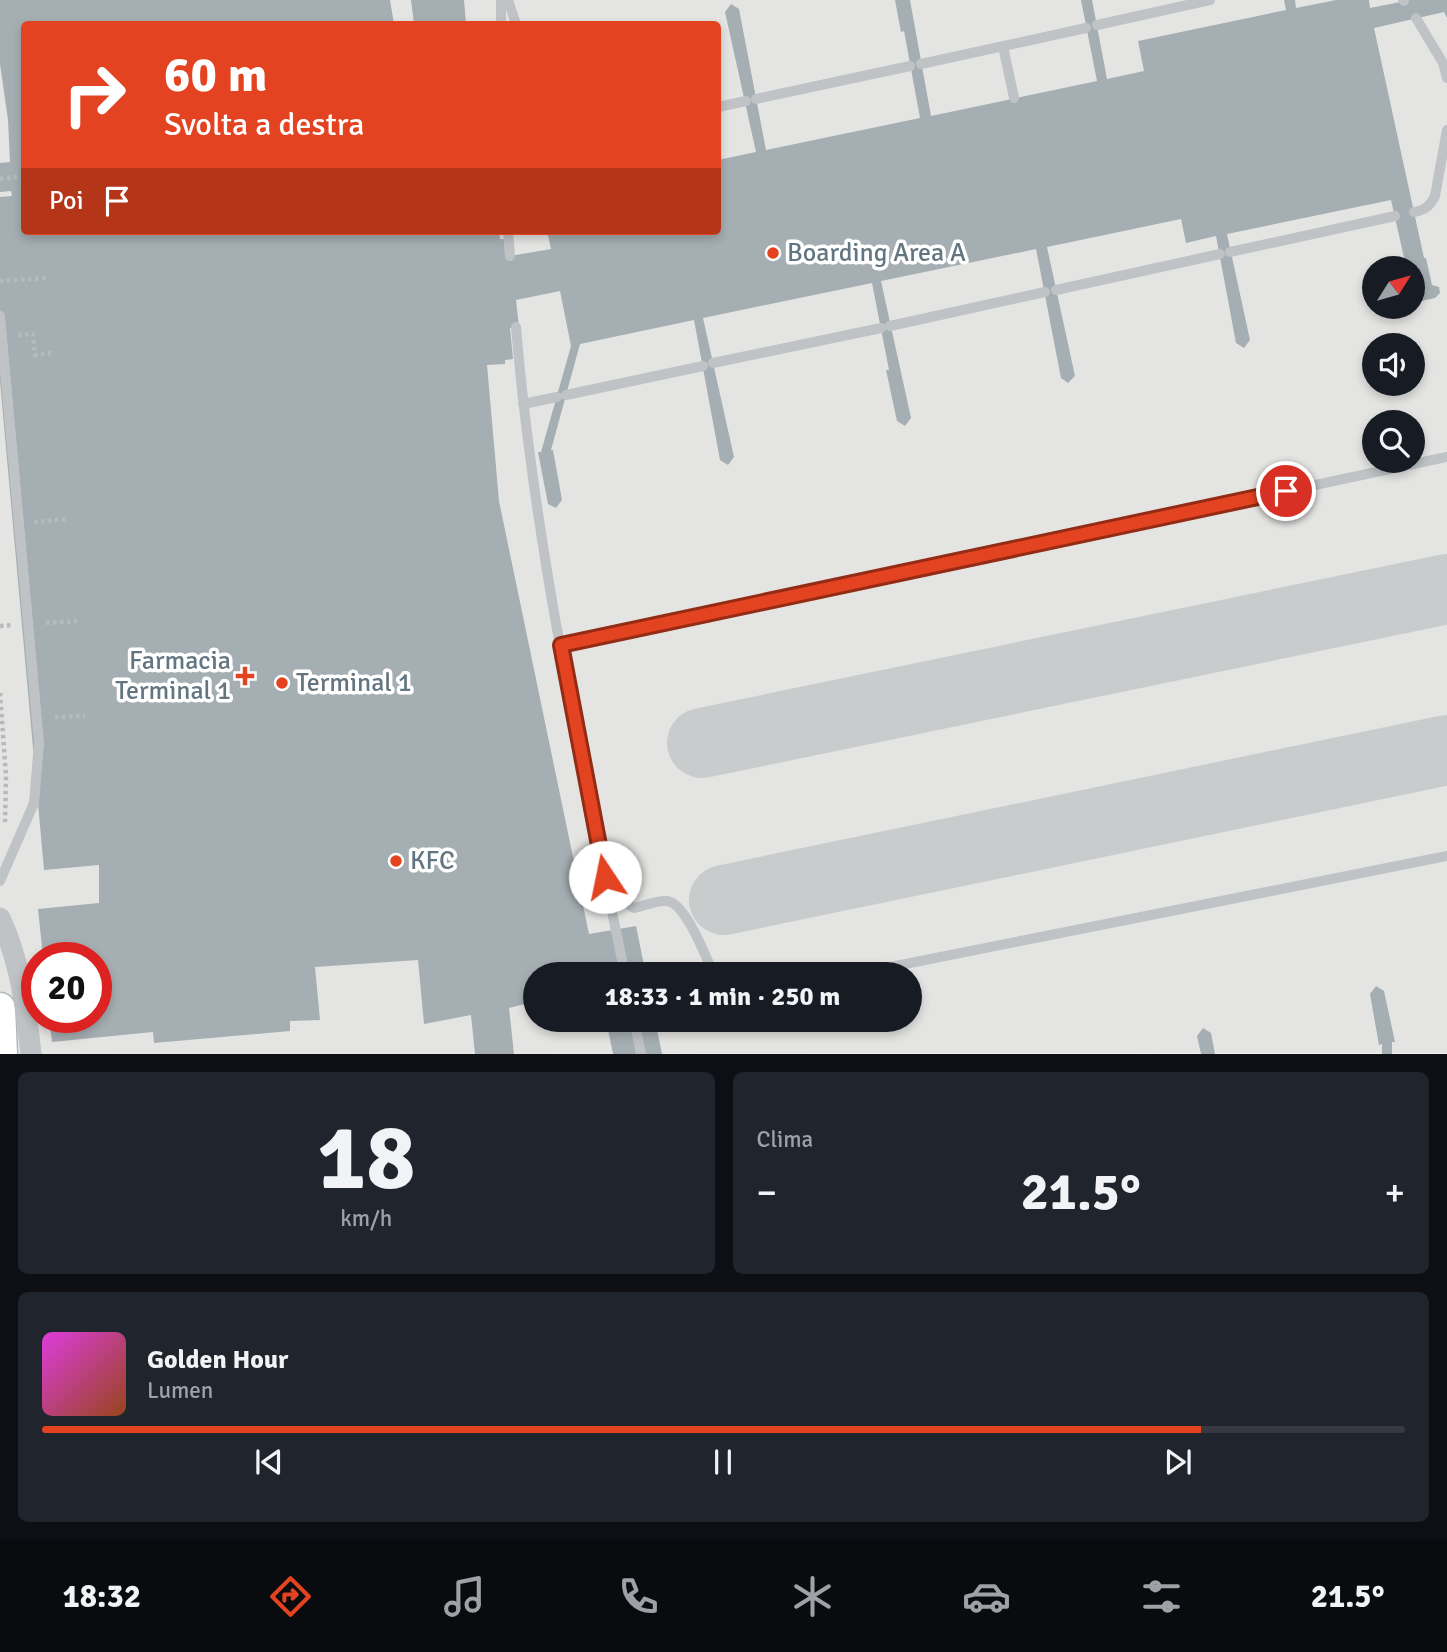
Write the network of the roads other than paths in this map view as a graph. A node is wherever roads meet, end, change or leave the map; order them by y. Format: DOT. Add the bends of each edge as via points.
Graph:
graph roads {
  1 [pos="502,0"];
  2 [pos="508,0"];
  3 [pos="1210,0"];
  4 [pos="1416,18"];
  5 [pos="501,21"];
  6 [pos="515,21"];
  7 [pos="1003,46"];
  8 [pos="1447,78"];
  9 [pos="1014,98"];
  10 [pos="721,106"];
  11 [pos="1447,130"];
  12 [pos="1444,170"];
  13 [pos="1414,212"];
  14 [pos="1395,216"];
  15 [pos="508,235"];
  16 [pos="510,256"];
  17 [pos="0,316"];
  18 [pos="516,327"];
  19 [pos="523,404"];
  20 [pos="1447,457"];
  21 [pos="561,645"];
  22 [pos="1447,856"];
  23 [pos="605,877"];
  24 [pos="0,881"];
  25 [pos="0,918"];
  26 [pos="622,962"];
  27 [pos="708,962"];
  28 [pos="915,962"];
  29 [pos="0,1008"];
  30 [pos="636,1032"];
  31 [pos="2,1054"];
  32 [pos="31,1054"];
  33 [pos="641,1054"];
  1 -- 5 [label="lane"];
  2 -- 6 [label="lane"];
  3 -- 7 [label="lane"];
  4 -- 8 [label="lane"];
  7 -- 9 [label="lane"];
  7 -- 10 [label="lane"];
  11 -- 12 [label="lane"];
  12 -- 13 [label="lane" via="1430,204"];
  14 -- 19 [label="lane"];
  15 -- 16 [label="lane"];
  17 -- 24 [label="lane, bridge" via="39,743 34,803"];
  18 -- 19 [label="lane"];
  19 -- 21 [label="lane"];
  20 -- 21 [label="lane"];
  21 -- 23 [label="lane"];
  22 -- 28 [label="lane"];
  23 -- 26 [label="lane"];
  23 -- 27 [label="lane" via="614,896 634,908 667,901 677,905"];
  25 -- 32 [label="street, bridge" via="21,981"];
  29 -- 31 [label="main road"];
  30 -- 33 [label="lane"];
}
